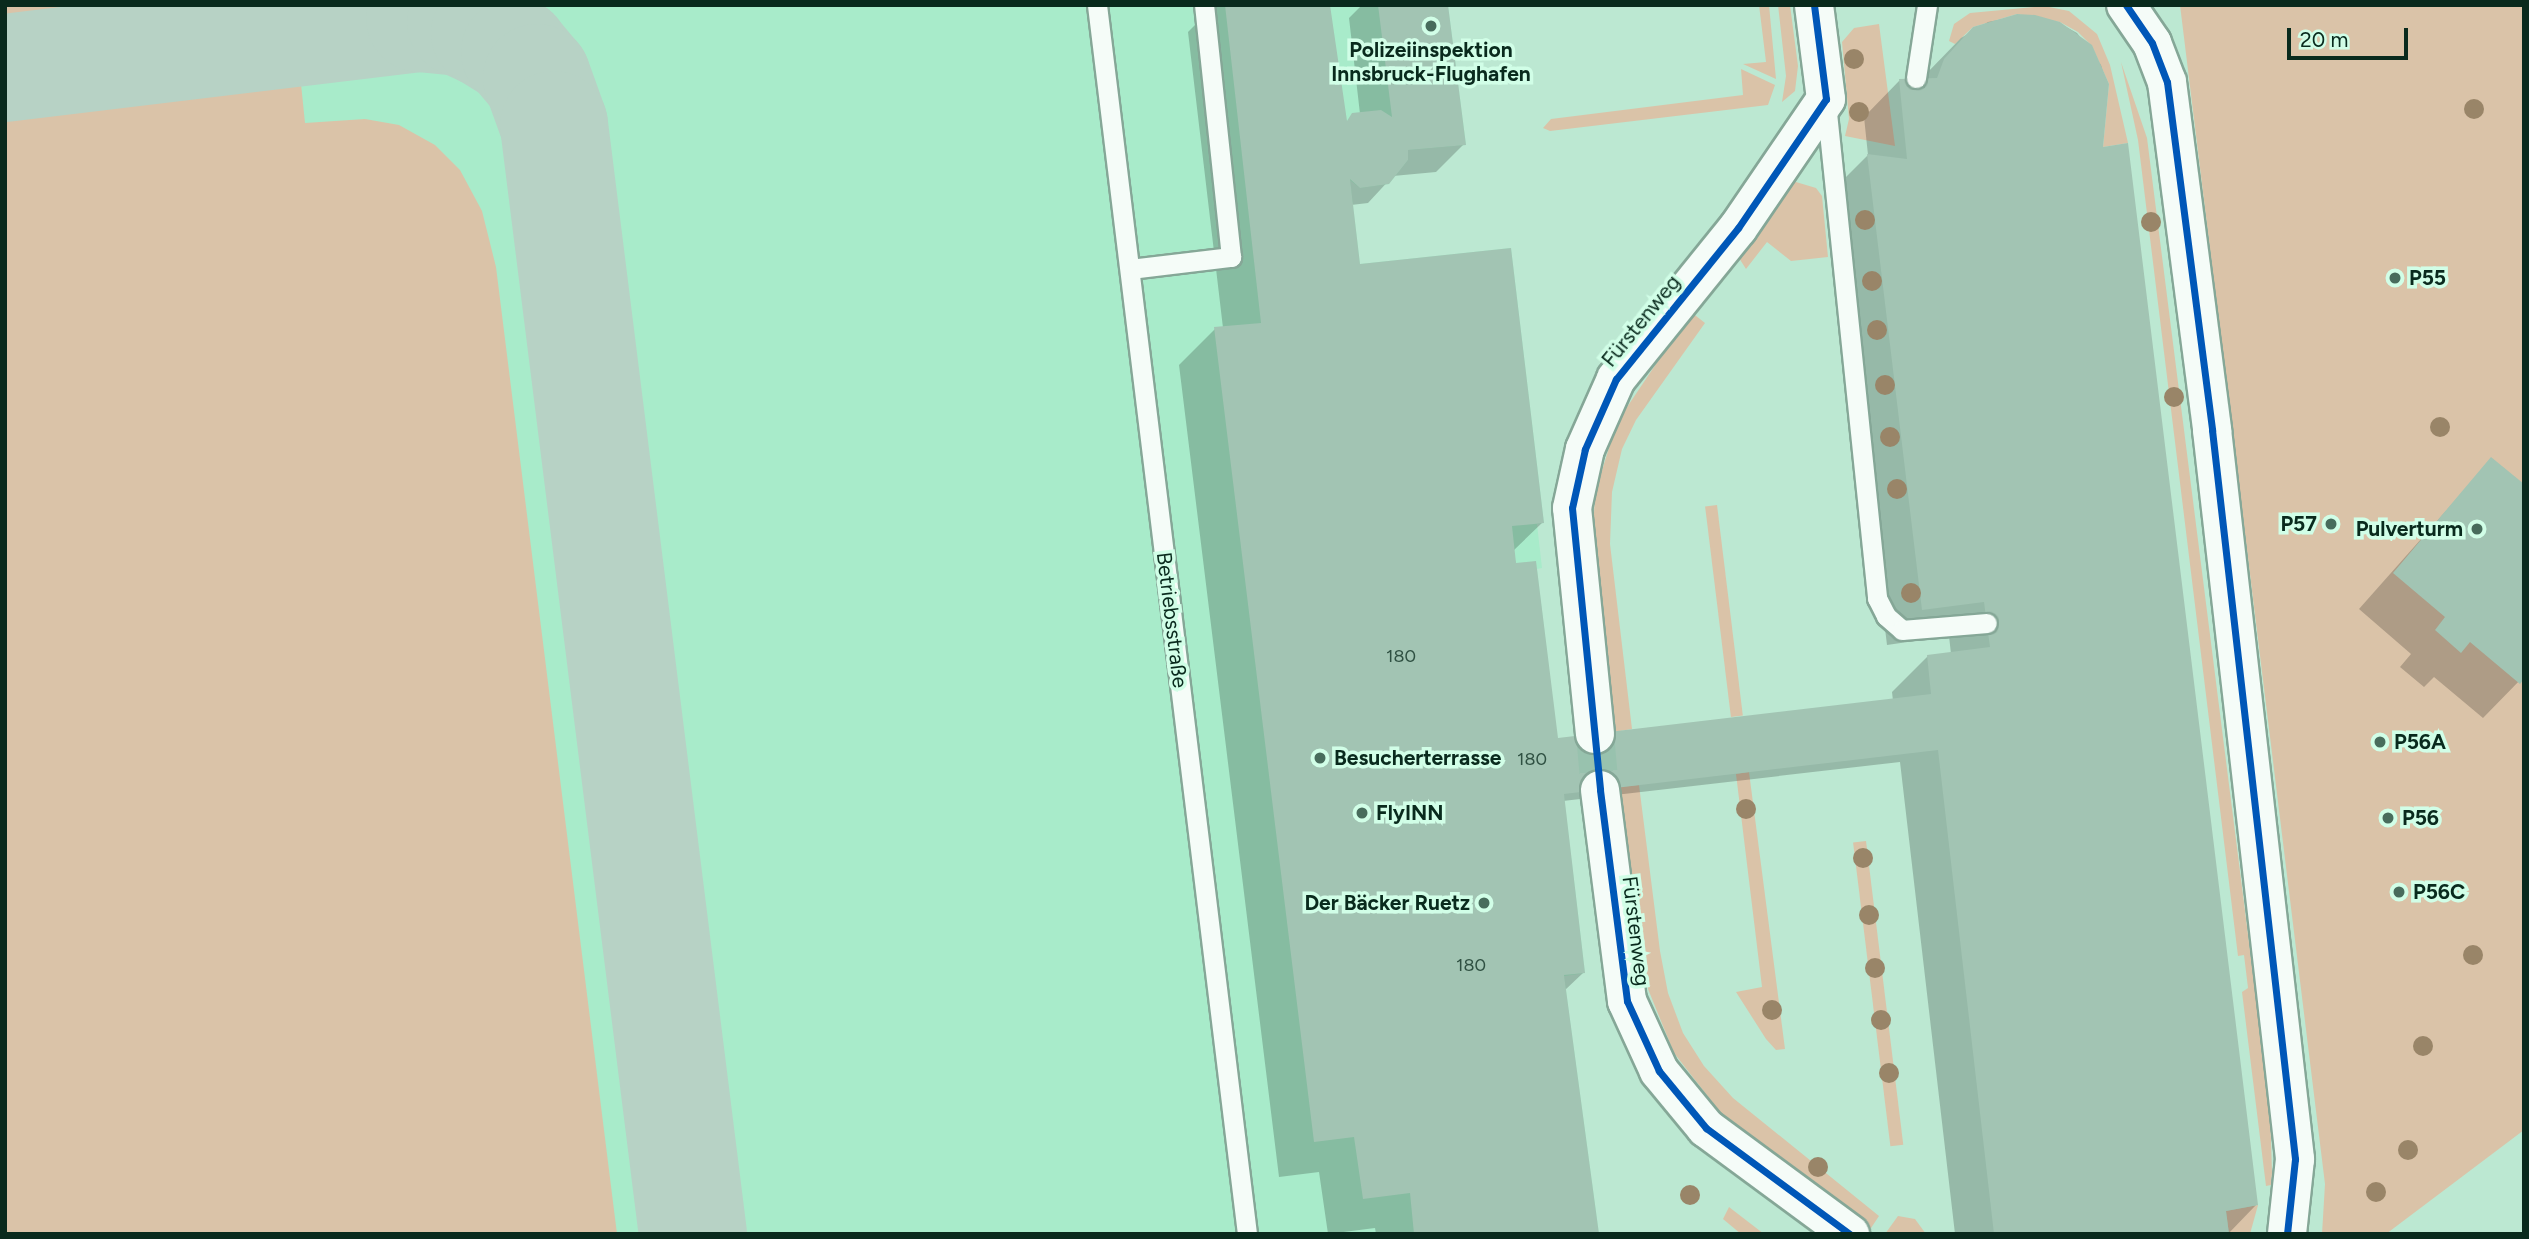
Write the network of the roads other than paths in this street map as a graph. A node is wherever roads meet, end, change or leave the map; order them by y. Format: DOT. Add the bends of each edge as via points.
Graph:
graph roads {
  1 [pos="1097,5"];
  2 [pos="1204,5"];
  3 [pos="1814,5"];
  4 [pos="1927,5"];
  5 [pos="2126,5"];
  6 [pos="1916,78"];
  7 [pos="1826,99"];
  8 [pos="1130,269"];
  9 [pos="1987,623"];
  10 [pos="1595,734"];
  11 [pos="1600,790"];
  12 [pos="1247,1234"];
  13 [pos="1850,1234"];
  14 [pos="2287,1234"];
  1 -- 8 [label="lane, Betriebsstraße"];
  2 -- 8 [label="lane" via="1231,257"];
  3 -- 7 [label="street"];
  4 -- 6 [label="lane"];
  5 -- 14 [label="street" via="2152,43 2169,96 2213,430 2295,1159"];
  7 -- 9 [label="lane" via="1877,598 1886,616 1902,630"];
  7 -- 10 [label="street, Fürstenweg" via="1738,228 1616,379 1585,449 1572,508"];
  8 -- 12 [label="lane, Betriebsstraße"];
  11 -- 13 [label="street, Fürstenweg" via="1627,1001 1659,1071 1706,1128"];
}
